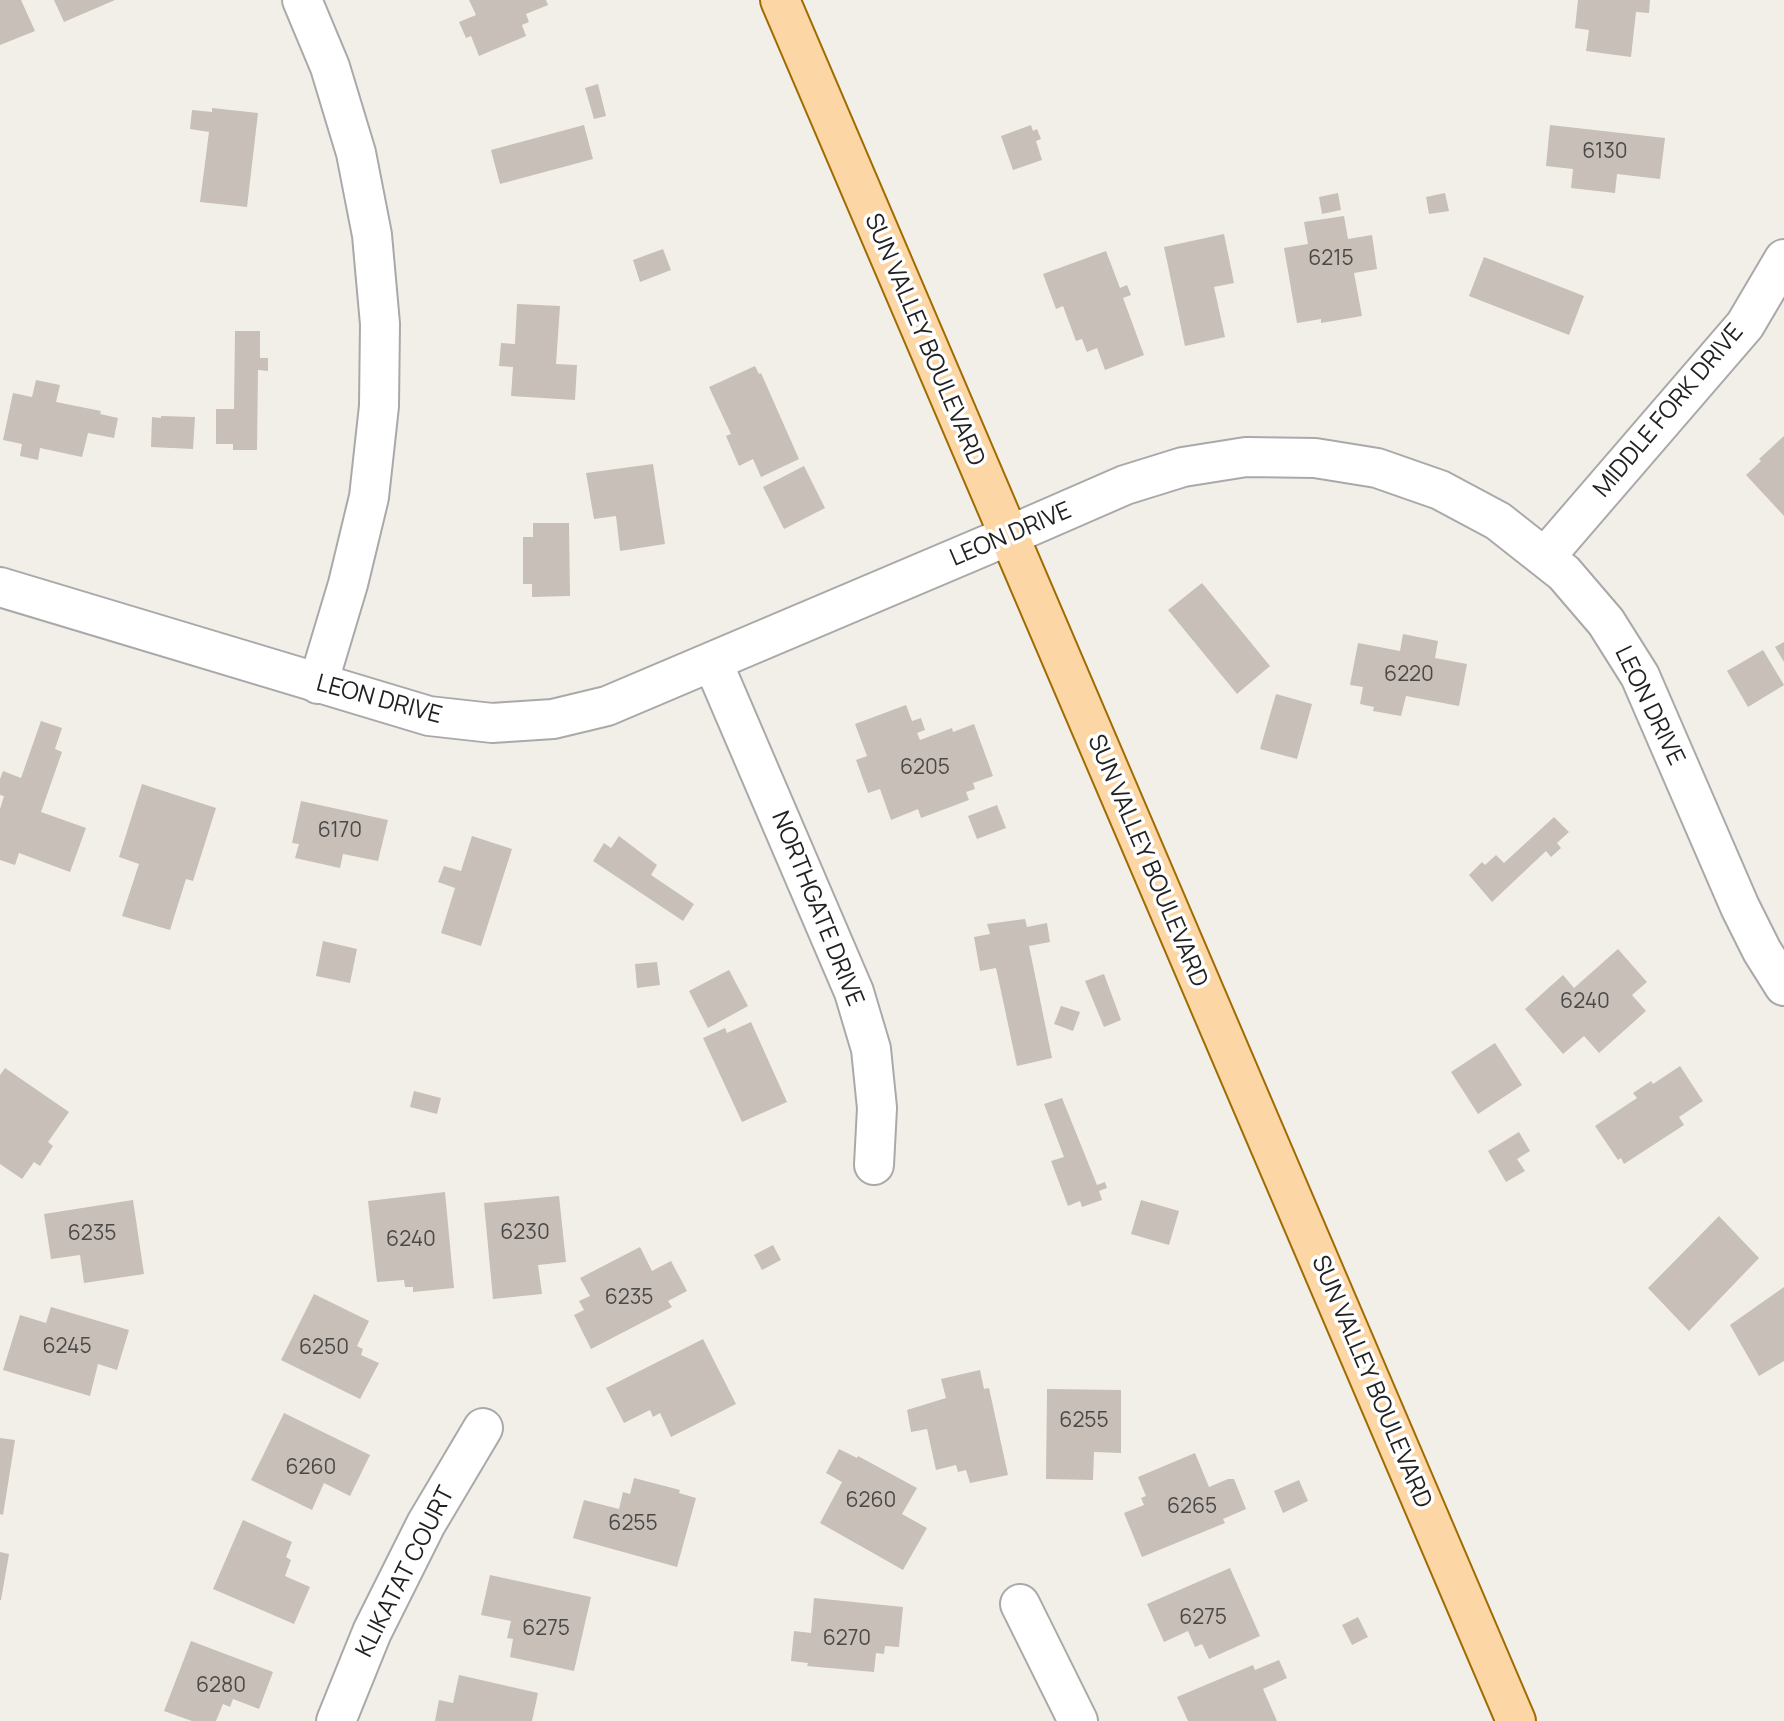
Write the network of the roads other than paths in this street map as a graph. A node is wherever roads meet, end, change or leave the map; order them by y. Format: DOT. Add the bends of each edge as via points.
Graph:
graph roads {
  1 [pos="302,0"];
  2 [pos="780,0"];
  3 [pos="1784,259"];
  4 [pos="1008,536"];
  5 [pos="1545,557"];
  6 [pos="0,587"];
  7 [pos="713,663"];
  8 [pos="318,684"];
  9 [pos="1784,986"];
  10 [pos="874,1165"];
  11 [pos="483,1427"];
  12 [pos="1020,1604"];
  13 [pos="336,1721"];
  14 [pos="1078,1721"];
  15 [pos="1516,1721"];
  1 -- 8 [label="street" via="330,67 356,153 372,235 380,324 379,406 369,497"];
  2 -- 4 [label="main road, SUN VALLEY BOULEVARD"];
  3 -- 5 [label="street, MIDDLE FORK DRIVE" via="1745,325"];
  4 -- 5 [label="street, LEON DRIVE" via="1125,485 1183,467 1246,457 1315,458 1377,468 1440,490 1498,521"];
  4 -- 7 [label="street, LEON DRIVE"];
  4 -- 15 [label="main road, SUN VALLEY BOULEVARD"];
  5 -- 9 [label="street, LEON DRIVE" via="1606,622 1640,676 1740,907"];
  6 -- 8 [label="street, LEON DRIVE"];
  7 -- 8 [label="street, LEON DRIVE" via="607,706 553,719 492,723 429,716"];
  7 -- 10 [label="street, NORTHGATE DRIVE" via="854,992 872,1060 877,1108"];
  11 -- 13 [label="street, KLIKATAT COURT" via="426,1524 372,1632"];
  12 -- 14 [label="street"];
}
